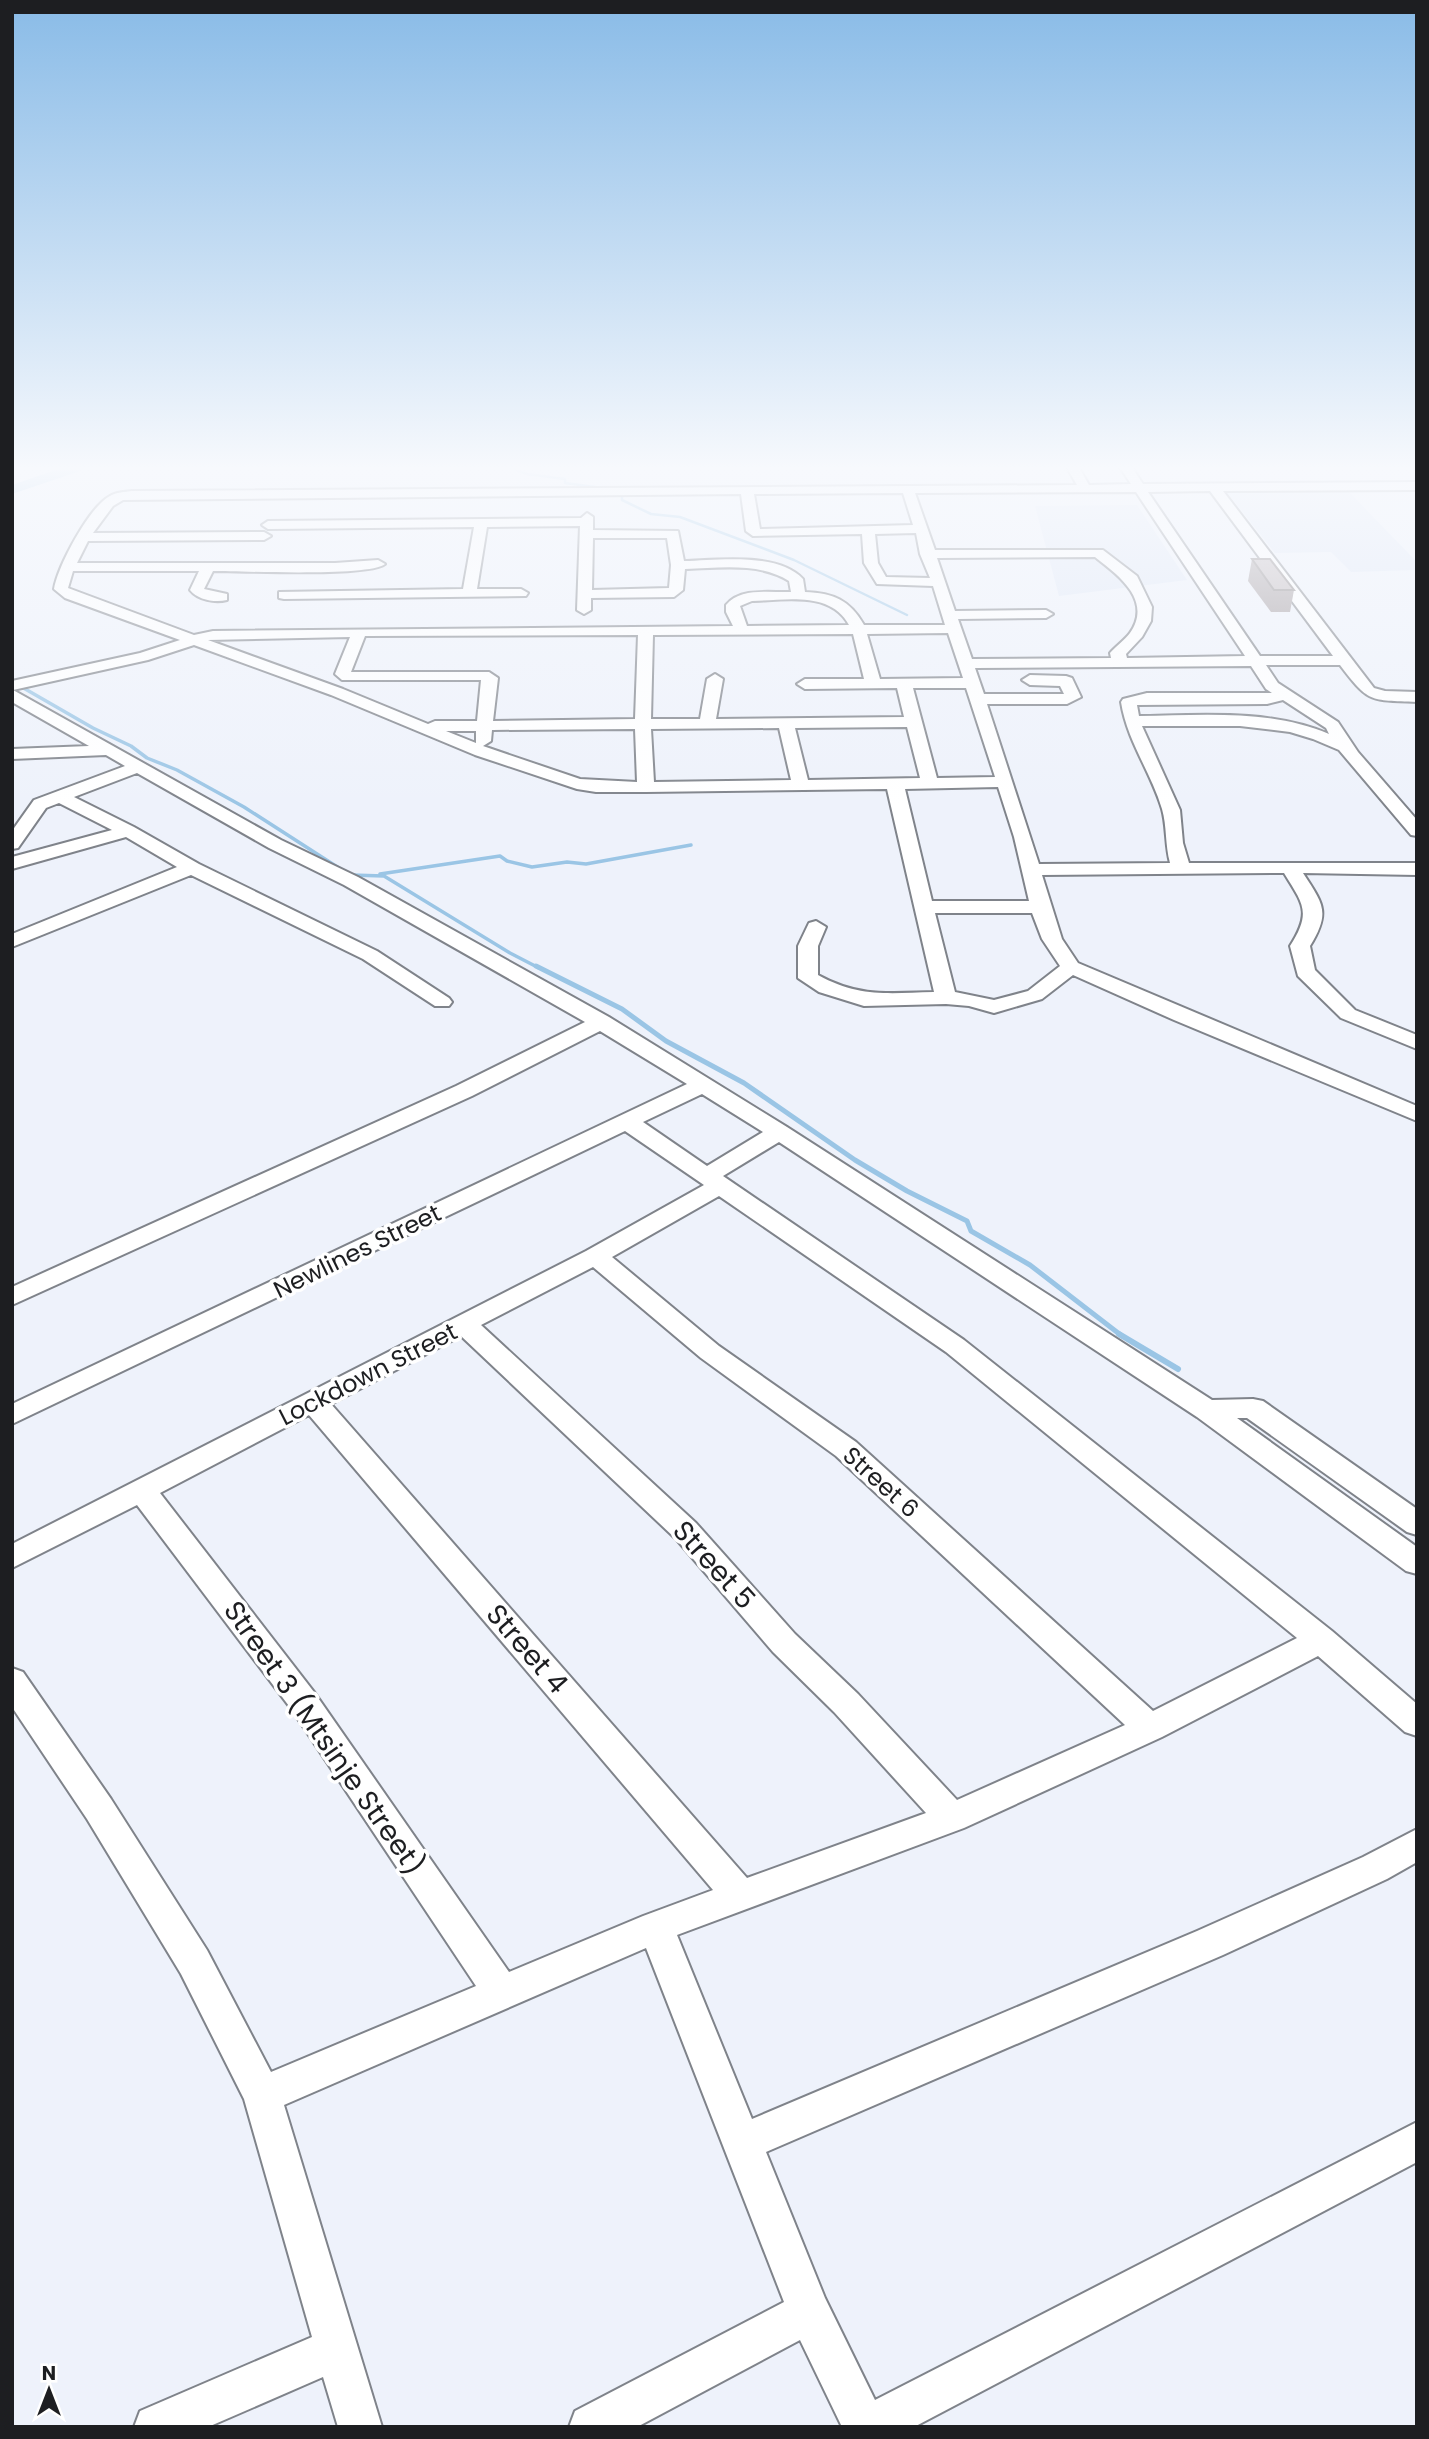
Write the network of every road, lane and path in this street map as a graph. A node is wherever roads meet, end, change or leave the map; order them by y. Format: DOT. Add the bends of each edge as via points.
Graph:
graph roads {
  1 [pos="62,580"];
  2 [pos="202,580"];
  3 [pos="290,580"];
  4 [pos="371,580"];
  5 [pos="471,580"];
  6 [pos="584,580"];
  7 [pos="677,580"];
  8 [pos="796,580"];
  9 [pos="881,580"];
  10 [pos="1132,580"];
  11 [pos="1202,580"];
  12 [pos="1283,580"];
  13 [pos="938,582"];
  14 [pos="469,593"];
  15 [pos="521,593"];
  16 [pos="366,594"];
  17 [pos="583,594"];
  18 [pos="222,597"];
  19 [pos="799,597"];
  20 [pos="836,601"];
  21 [pos="280,605"];
  22 [pos="810,611"];
  23 [pos="411,614"];
  24 [pos="786,614"];
  25 [pos="1046,614"];
  26 [pos="950,622"];
  27 [pos="739,625"];
  28 [pos="857,630"];
  29 [pos="585,631"];
  30 [pos="646,631"];
  31 [pos="359,632"];
  32 [pos="267,634"];
  33 [pos="192,640"];
  34 [pos="1344,660"];
  35 [pos="1257,661"];
  36 [pos="1120,662"];
  37 [pos="964,664"];
  38 [pos="343,674"];
  39 [pos="715,679"];
  40 [pos="1010,680"];
  41 [pos="805,684"];
  42 [pos="873,684"];
  43 [pos="12,685"];
  44 [pos="904,685"];
  45 [pos="975,686"];
  46 [pos="337,692"];
  47 [pos="12,695"];
  48 [pos="1283,695"];
  49 [pos="1417,697"];
  50 [pos="1132,721"];
  51 [pos="914,722"];
  52 [pos="707,724"];
  53 [pos="786,724"];
  54 [pos="643,725"];
  55 [pos="421,726"];
  56 [pos="486,726"];
  57 [pos="1346,747"];
  58 [pos="106,750"];
  59 [pos="481,751"];
  60 [pos="12,754"];
  61 [pos="138,767"];
  62 [pos="1004,782"];
  63 [pos="801,784"];
  64 [pos="895,785"];
  65 [pos="930,785"];
  66 [pos="646,787"];
  67 [pos="60,797"];
  68 [pos="128,831"];
  69 [pos="1417,831"];
  70 [pos="12,844"];
  71 [pos="12,863"];
  72 [pos="1290,867"];
  73 [pos="192,868"];
  74 [pos="1181,869"];
  75 [pos="1031,870"];
  76 [pos="1417,870"];
  77 [pos="925,907"];
  78 [pos="1040,908"];
  79 [pos="816,927"];
  80 [pos="12,941"];
  81 [pos="1071,967"];
  82 [pos="946,998"];
  83 [pos="442,1002"];
  84 [pos="601,1022"];
  85 [pos="1417,1043"];
  86 [pos="701,1086"];
  87 [pos="1417,1114"];
  88 [pos="626,1121"];
  89 [pos="779,1132"];
  90 [pos="714,1181"];
  91 [pos="595,1256"];
  92 [pos="12,1297"];
  93 [pos="464,1324"];
  94 [pos="314,1402"];
  95 [pos="1207,1410"];
  96 [pos="12,1415"];
  97 [pos="142,1489"];
  98 [pos="1417,1524"];
  99 [pos="12,1557"];
  100 [pos="1417,1563"];
  101 [pos="1321,1640"];
  102 [pos="12,1681"];
  103 [pos="1417,1723"];
  104 [pos="1150,1728"];
  105 [pos="952,1818"];
  106 [pos="1417,1844"];
  107 [pos="740,1896"];
  108 [pos="656,1927"];
  109 [pos="500,1991"];
  110 [pos="262,2095"];
  111 [pos="1417,2141"];
  112 [pos="741,2143"];
  113 [pos="809,2312"];
  114 [pos="336,2349"];
  115 [pos="156,2427"];
  116 [pos="360,2427"];
  117 [pos="591,2427"];
  118 [pos="866,2427"];
  1 -- 33 [label="street" via="64,592"];
  2 -- 18 [label="street" via="197,590"];
  3 -- 21 [label="street"];
  4 -- 16 [label="street"];
  5 -- 14 [label="street"];
  6 -- 17 [label="street"];
  7 -- 17 [label="street" via="676,590 669,594"];
  8 -- 19 [label="street"];
  9 -- 13 [label="street"];
  10 -- 36 [label="street" via="1145,607 1144,621 1118,653"];
  11 -- 35 [label="street"];
  12 -- 34 [label="street"];
  13 -- 26 [label="street"];
  14 -- 15 [label="street"];
  14 -- 23 [label="street"];
  16 -- 21 [label="street"];
  16 -- 23 [label="street"];
  17 -- 29 [label="street"];
  19 -- 20 [label="street"];
  19 -- 27 [label="street" via="737,601 733,612"];
  20 -- 22 [label="street"];
  20 -- 28 [label="street"];
  21 -- 32 [label="street"];
  23 -- 29 [label="street"];
  23 -- 31 [label="street"];
  24 -- 27 [label="street"];
  25 -- 26 [label="street"];
  26 -- 28 [label="street"];
  26 -- 37 [label="street"];
  27 -- 28 [label="street"];
  27 -- 30 [label="street"];
  28 -- 42 [label="street"];
  29 -- 30 [label="street"];
  30 -- 54 [label="street"];
  31 -- 32 [label="street"];
  31 -- 38 [label="street"];
  32 -- 33 [label="street"];
  33 -- 43 [label="street" via="160,653"];
  33 -- 46 [label="street"];
  34 -- 35 [label="street"];
  34 -- 49 [label="street" via="1368,691"];
  35 -- 36 [label="street"];
  35 -- 48 [label="street"];
  36 -- 37 [label="street"];
  37 -- 45 [label="street"];
  38 -- 46 [label="street"];
  38 -- 56 [label="street" via="362,679 488,676"];
  39 -- 52 [label="street"];
  40 -- 45 [label="street" via="1066,681 1073,697"];
  41 -- 42 [label="street"];
  42 -- 44 [label="street"];
  44 -- 45 [label="street"];
  44 -- 51 [label="street"];
  45 -- 62 [label="street"];
  46 -- 55 [label="street"];
  47 -- 58 [label="street"];
  48 -- 50 [label="street" via="1267,699 1135,699 1128,705"];
  48 -- 57 [label="street" via="1332,725"];
  50 -- 57 [label="street" via="1270,722 1307,730"];
  50 -- 74 [label="street" via="1171,810"];
  51 -- 53 [label="street"];
  51 -- 65 [label="street"];
  52 -- 53 [label="street"];
  52 -- 54 [label="street"];
  53 -- 63 [label="street"];
  54 -- 56 [label="street"];
  54 -- 66 [label="street"];
  55 -- 56 [label="street"];
  55 -- 59 [label="street"];
  56 -- 59 [label="street"];
  57 -- 69 [label="street"];
  58 -- 60 [label="street"];
  58 -- 61 [label="street"];
  59 -- 66 [label="street" via="577,784"];
  61 -- 67 [label="street"];
  61 -- 84 [label="street"];
  62 -- 65 [label="street"];
  62 -- 75 [label="street"];
  63 -- 64 [label="street"];
  63 -- 66 [label="street"];
  64 -- 65 [label="street"];
  64 -- 77 [label="street"];
  67 -- 68 [label="street"];
  67 -- 70 [label="street" via="36,807"];
  68 -- 71 [label="street"];
  68 -- 73 [label="street"];
  72 -- 74 [label="street"];
  72 -- 76 [label="street"];
  72 -- 85 [label="street" via="1311,901 1312,927 1300,946 1305,972 1355,1019"];
  73 -- 80 [label="street"];
  73 -- 83 [label="street" via="370,955"];
  74 -- 75 [label="street"];
  75 -- 78 [label="street"];
  77 -- 78 [label="street"];
  77 -- 82 [label="street"];
  78 -- 81 [label="street" via="1052,939"];
  79 -- 82 [label="street" via="807,946 812,982 864,1000"];
  81 -- 82 [label="street" via="1023,1000 994,1007"];
  81 -- 87 [label="street"];
  84 -- 86 [label="street"];
  84 -- 92 [label="street" via="464,1091"];
  86 -- 88 [label="street, Newlines Street"];
  86 -- 89 [label="street"];
  88 -- 90 [label="street"];
  88 -- 96 [label="street, Newlines Street"];
  89 -- 90 [label="street, Lockdown Street"];
  89 -- 95 [label="street"];
  90 -- 91 [label="street, Lockdown Street"];
  90 -- 101 [label="street" via="954,1346"];
  91 -- 93 [label="street, Lockdown Street"];
  91 -- 104 [label="street, Street 6" via="710,1352 846,1448"];
  93 -- 94 [label="street, Lockdown Street"];
  93 -- 105 [label="street, Street 5" via="686,1531 784,1643"];
  94 -- 97 [label="street, Lockdown Street"];
  94 -- 107 [label="street, Street 4"];
  95 -- 98 [label="street" via="1253,1408"];
  95 -- 100 [label="street"];
  97 -- 99 [label="street, Lockdown Street"];
  97 -- 109 [label="street, Street 3 (Mtsinje Street)" via="303,1700"];
  101 -- 103 [label="street"];
  101 -- 104 [label="street"];
  102 -- 110 [label="street" via="194,1962"];
  104 -- 105 [label="street"];
  105 -- 107 [label="street"];
  106 -- 112 [label="street" via="1210,1943"];
  107 -- 108 [label="street"];
  108 -- 109 [label="street"];
  108 -- 112 [label="street"];
  109 -- 110 [label="street"];
  110 -- 114 [label="street"];
  111 -- 118 [label="street"];
  112 -- 113 [label="street"];
  113 -- 117 [label="street"];
  113 -- 118 [label="street"];
  114 -- 115 [label="street"];
  114 -- 116 [label="street"];
}
